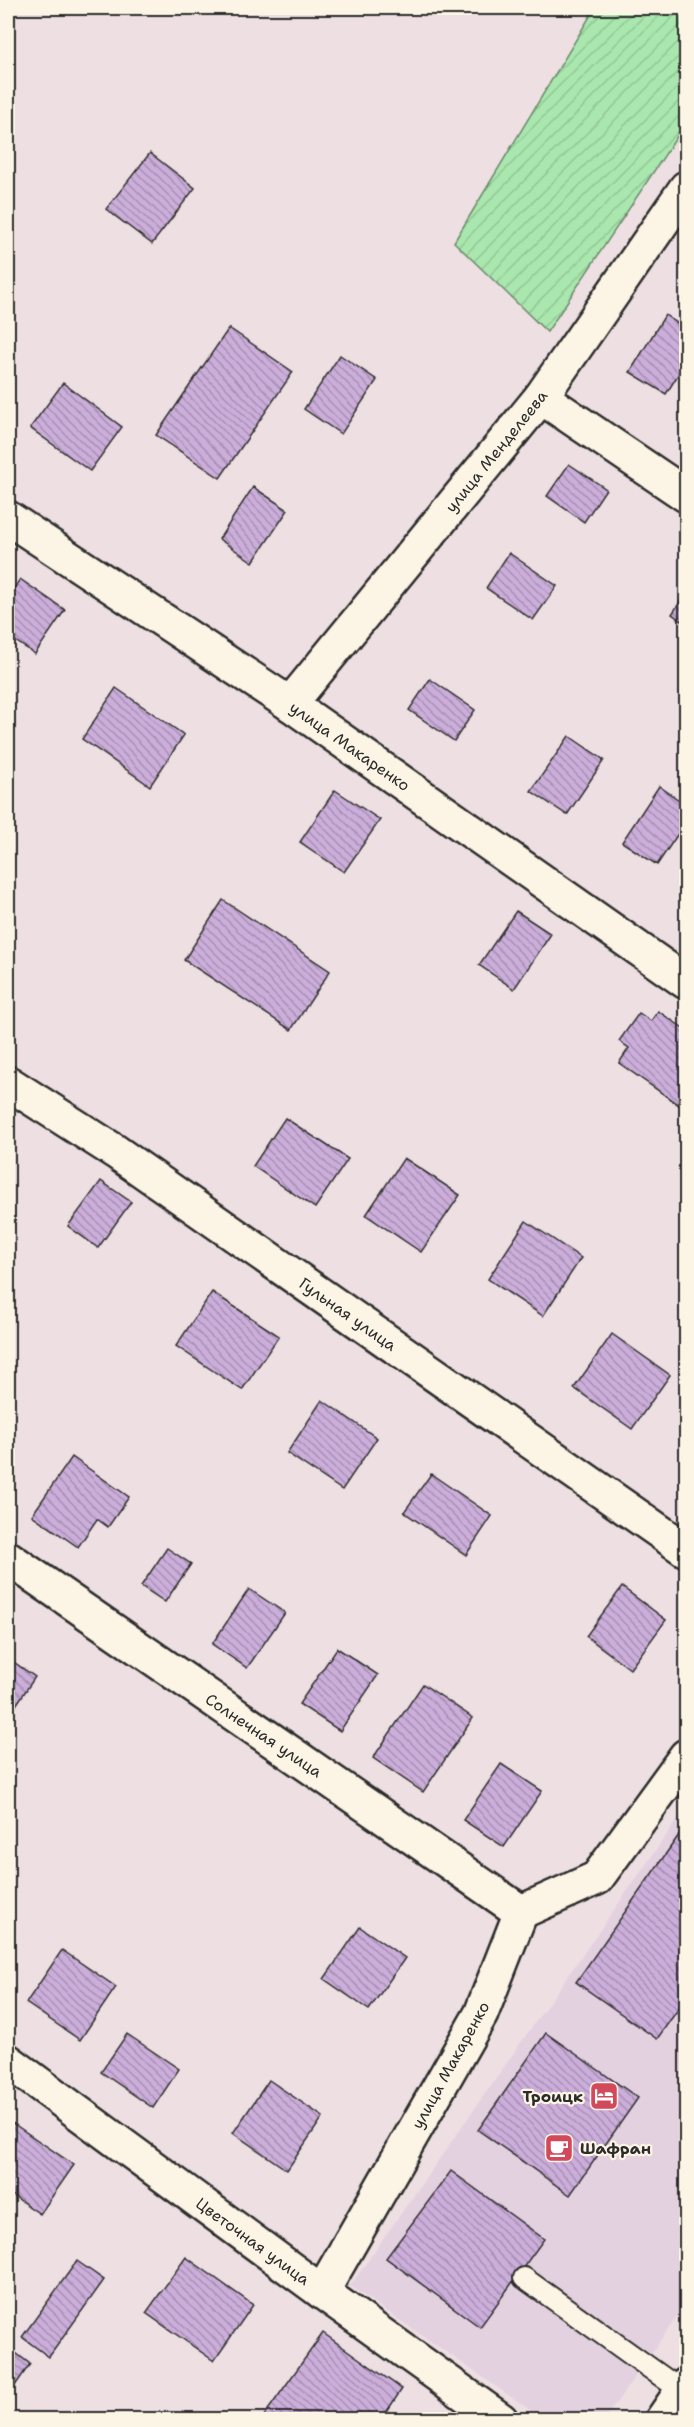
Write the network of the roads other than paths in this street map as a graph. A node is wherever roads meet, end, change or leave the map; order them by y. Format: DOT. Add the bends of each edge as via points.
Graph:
graph roads {
  1 [pos="687,188"];
  2 [pos="541,397"];
  3 [pos="687,495"];
  4 [pos="8,518"];
  5 [pos="290,704"];
  6 [pos="687,982"];
  7 [pos="8,1083"];
  8 [pos="687,1550"];
  9 [pos="8,1558"];
  10 [pos="687,1756"];
  11 [pos="521,1912"];
  12 [pos="8,2061"];
  13 [pos="524,2278"];
  14 [pos="322,2292"];
  15 [pos="685,2388"];
  16 [pos="501,2420"];
  17 [pos="662,2420"];
  1 -- 2 [label="street, улица Менделеева"];
  2 -- 3 [label="street"];
  2 -- 5 [label="street, улица Менделеева"];
  4 -- 5 [label="street, улица Макаренко"];
  5 -- 6 [label="street, улица Макаренко"];
  7 -- 8 [label="street, Гульная улица" via="116,1152"];
  9 -- 11 [label="street, Солнечная улица"];
  10 -- 11 [label="street" via="597,1878"];
  11 -- 14 [label="street, улица Макаренко" via="481,2014"];
  12 -- 14 [label="street, Цветочная улица"];
  13 -- 15 [label="lane"];
  14 -- 16 [label="street, Цветочная улица"];
  15 -- 17 [label="street"];
}
